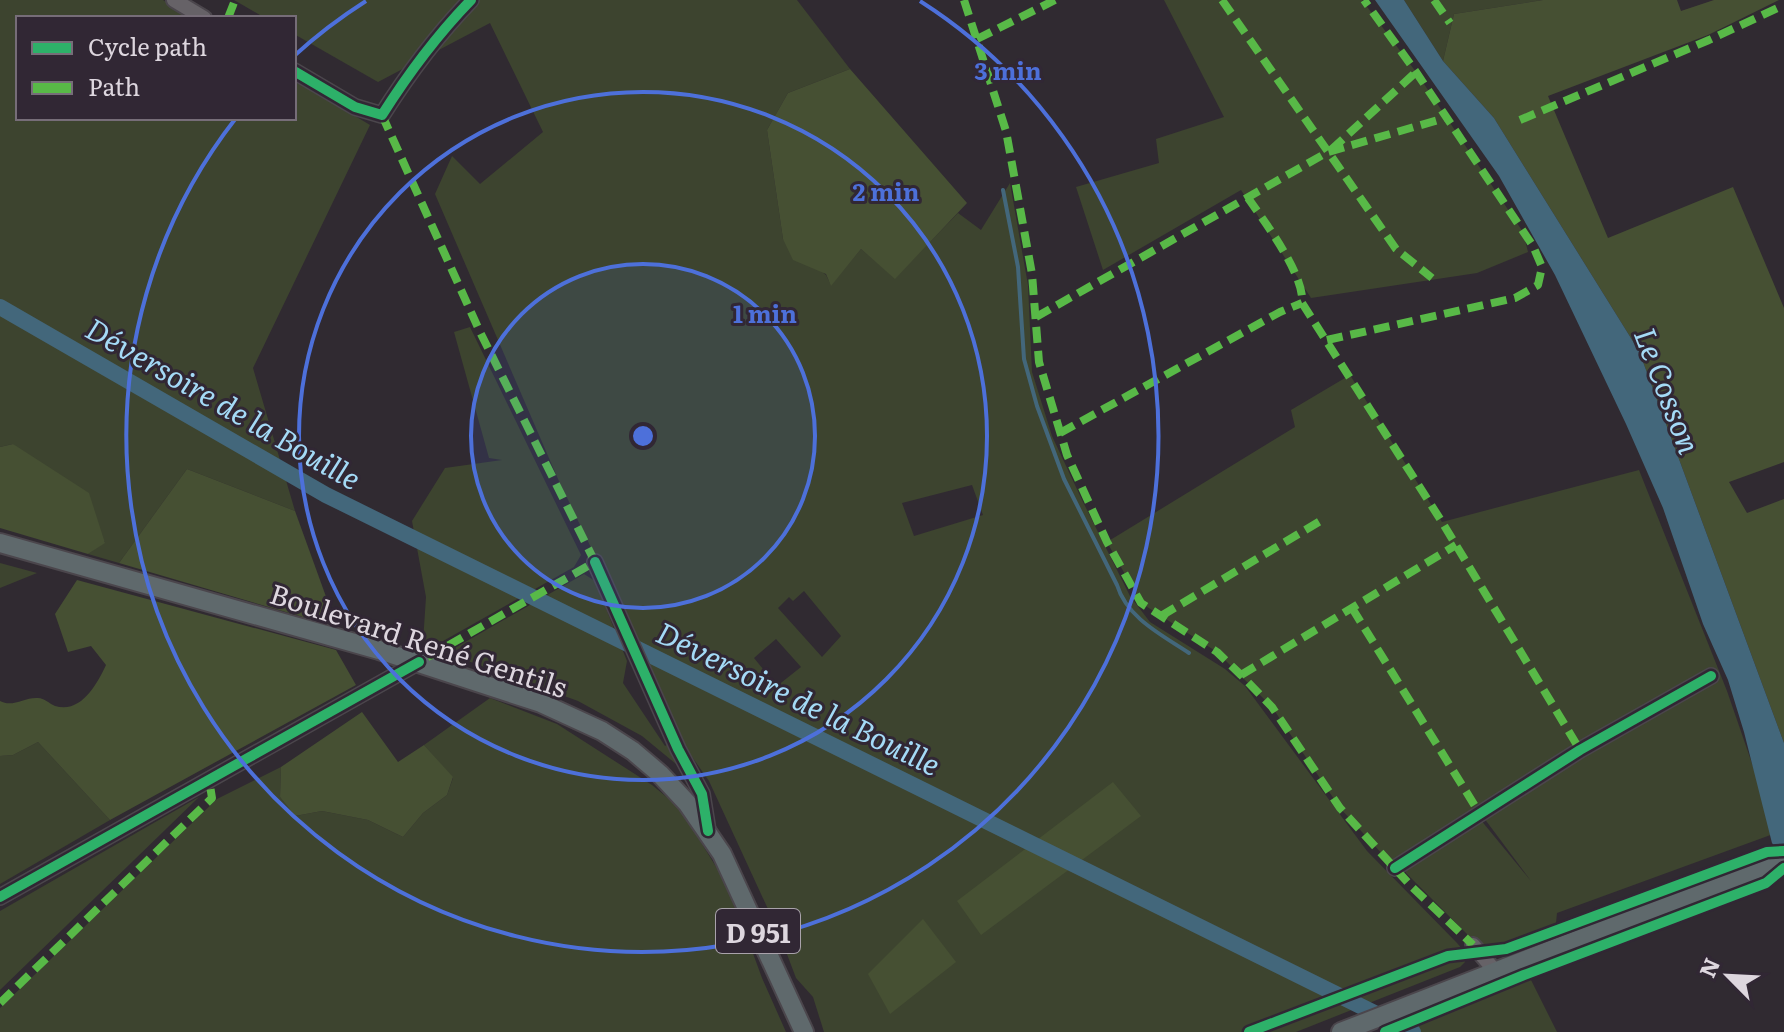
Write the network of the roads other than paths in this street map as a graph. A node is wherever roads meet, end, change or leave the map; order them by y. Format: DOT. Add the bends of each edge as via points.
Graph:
graph roads {
  1 [pos="174,0"];
  2 [pos="471,0"];
  3 [pos="201,16"];
  4 [pos="296,72"];
  5 [pos="0,543"];
  6 [pos="595,562"];
  7 [pos="419,662"];
  8 [pos="1711,676"];
  9 [pos="708,831"];
  10 [pos="1783,860"];
  11 [pos="1395,868"];
  12 [pos="0,897"];
  13 [pos="1473,945"];
  14 [pos="1496,972"];
  15 [pos="804,1032"];
  16 [pos="1341,1032"];
  1 -- 3 [label="street"];
  2 -- 4 [label="street" via="382,115 355,107"];
  5 -- 7 [label="main road, Boulevard René Gentils / D 951"];
  6 -- 9 [label="street" via="702,794"];
  7 -- 9 [label="main road, Boulevard René Gentils / D 951" via="541,703 602,731 660,774"];
  7 -- 12 [label="street"];
  8 -- 11 [label="street" via="1580,750"];
  9 -- 15 [label="main road, Boulevard René Gentils / D 951"];
  10 -- 14 [label="main road"];
  13 -- 14 [label="street"];
  14 -- 16 [label="main road"];
}
